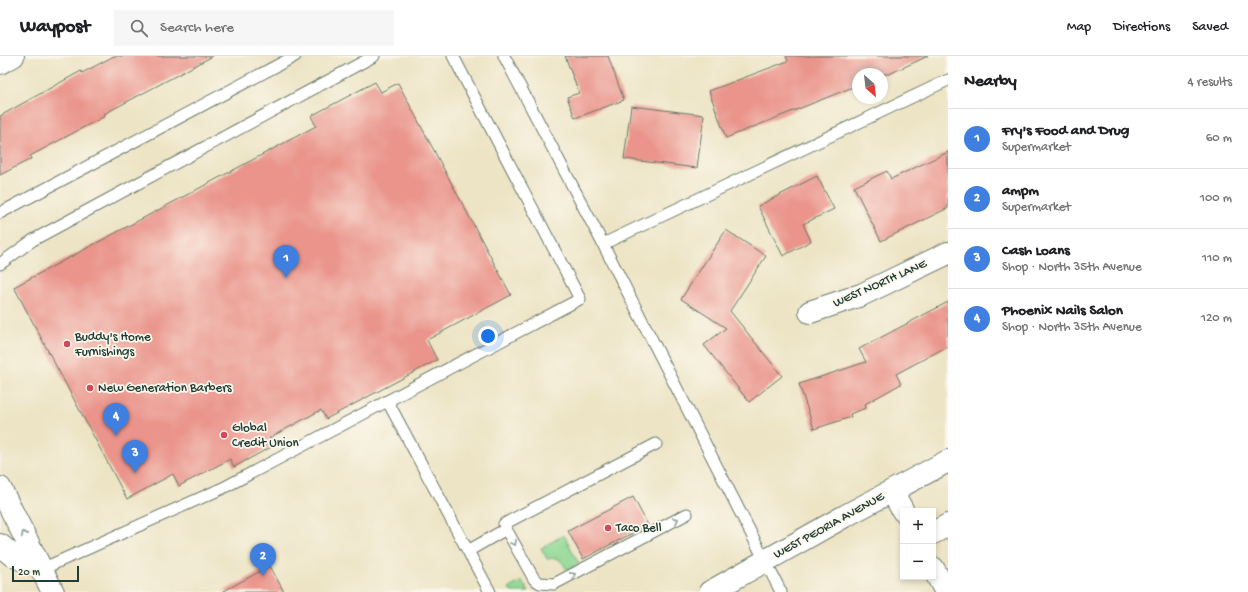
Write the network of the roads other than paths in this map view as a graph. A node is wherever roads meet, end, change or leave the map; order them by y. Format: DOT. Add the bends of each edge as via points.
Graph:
graph roads {
  1 [pos="13,56"];
  2 [pos="295,56"];
  3 [pos="374,56"];
  4 [pos="453,56"];
  5 [pos="504,56"];
  6 [pos="0,63"];
  7 [pos="948,80"];
  8 [pos="0,213"];
  9 [pos="603,244"];
  10 [pos="948,252"];
  11 [pos="0,264"];
  12 [pos="810,312"];
  13 [pos="388,402"];
  14 [pos="656,444"];
  15 [pos="948,461"];
  16 [pos="0,488"];
  17 [pos="892,491"];
  18 [pos="901,508"];
  19 [pos="688,514"];
  20 [pos="948,525"];
  21 [pos="506,529"];
  22 [pos="936,531"];
  23 [pos="0,545"];
  24 [pos="468,551"];
  25 [pos="766,562"];
  26 [pos="42,569"];
  27 [pos="936,574"];
  28 [pos="723,589"];
  29 [pos="54,592"];
  30 [pos="490,592"];
  31 [pos="781,592"];
  32 [pos="946,592"];
  1 -- 6 [label="main road"];
  2 -- 8 [label="lane"];
  3 -- 11 [label="lane" via="33,240"];
  4 -- 13 [label="lane" via="580,299"];
  5 -- 9 [label="lane"];
  7 -- 9 [label="lane"];
  9 -- 25 [label="lane"];
  10 -- 12 [label="main road, WEST NORTH LANE" via="861,294"];
  13 -- 24 [label="lane"];
  13 -- 26 [label="lane" via="202,498"];
  14 -- 21 [label="lane" via="504,524"];
  15 -- 17 [label="main road, WEST PEORIA AVENUE"];
  26 -- 16 [label="main road, one-way"];
  17 -- 18 [label="main road"];
  17 -- 25 [label="main road, WEST PEORIA AVENUE"];
  21 -- 19 [label="lane, one-way" via="534,579 540,583 554,584"];
  20 -- 22 [label="main road"];
  21 -- 24 [label="lane"];
  23 -- 26 [label="main road" via="12,555"];
  24 -- 30 [label="lane"];
  25 -- 28 [label="main road, WEST PEORIA AVENUE"];
  25 -- 31 [label="lane"];
  26 -- 29 [label="main road"];
  27 -- 32 [label="main road"];
}
